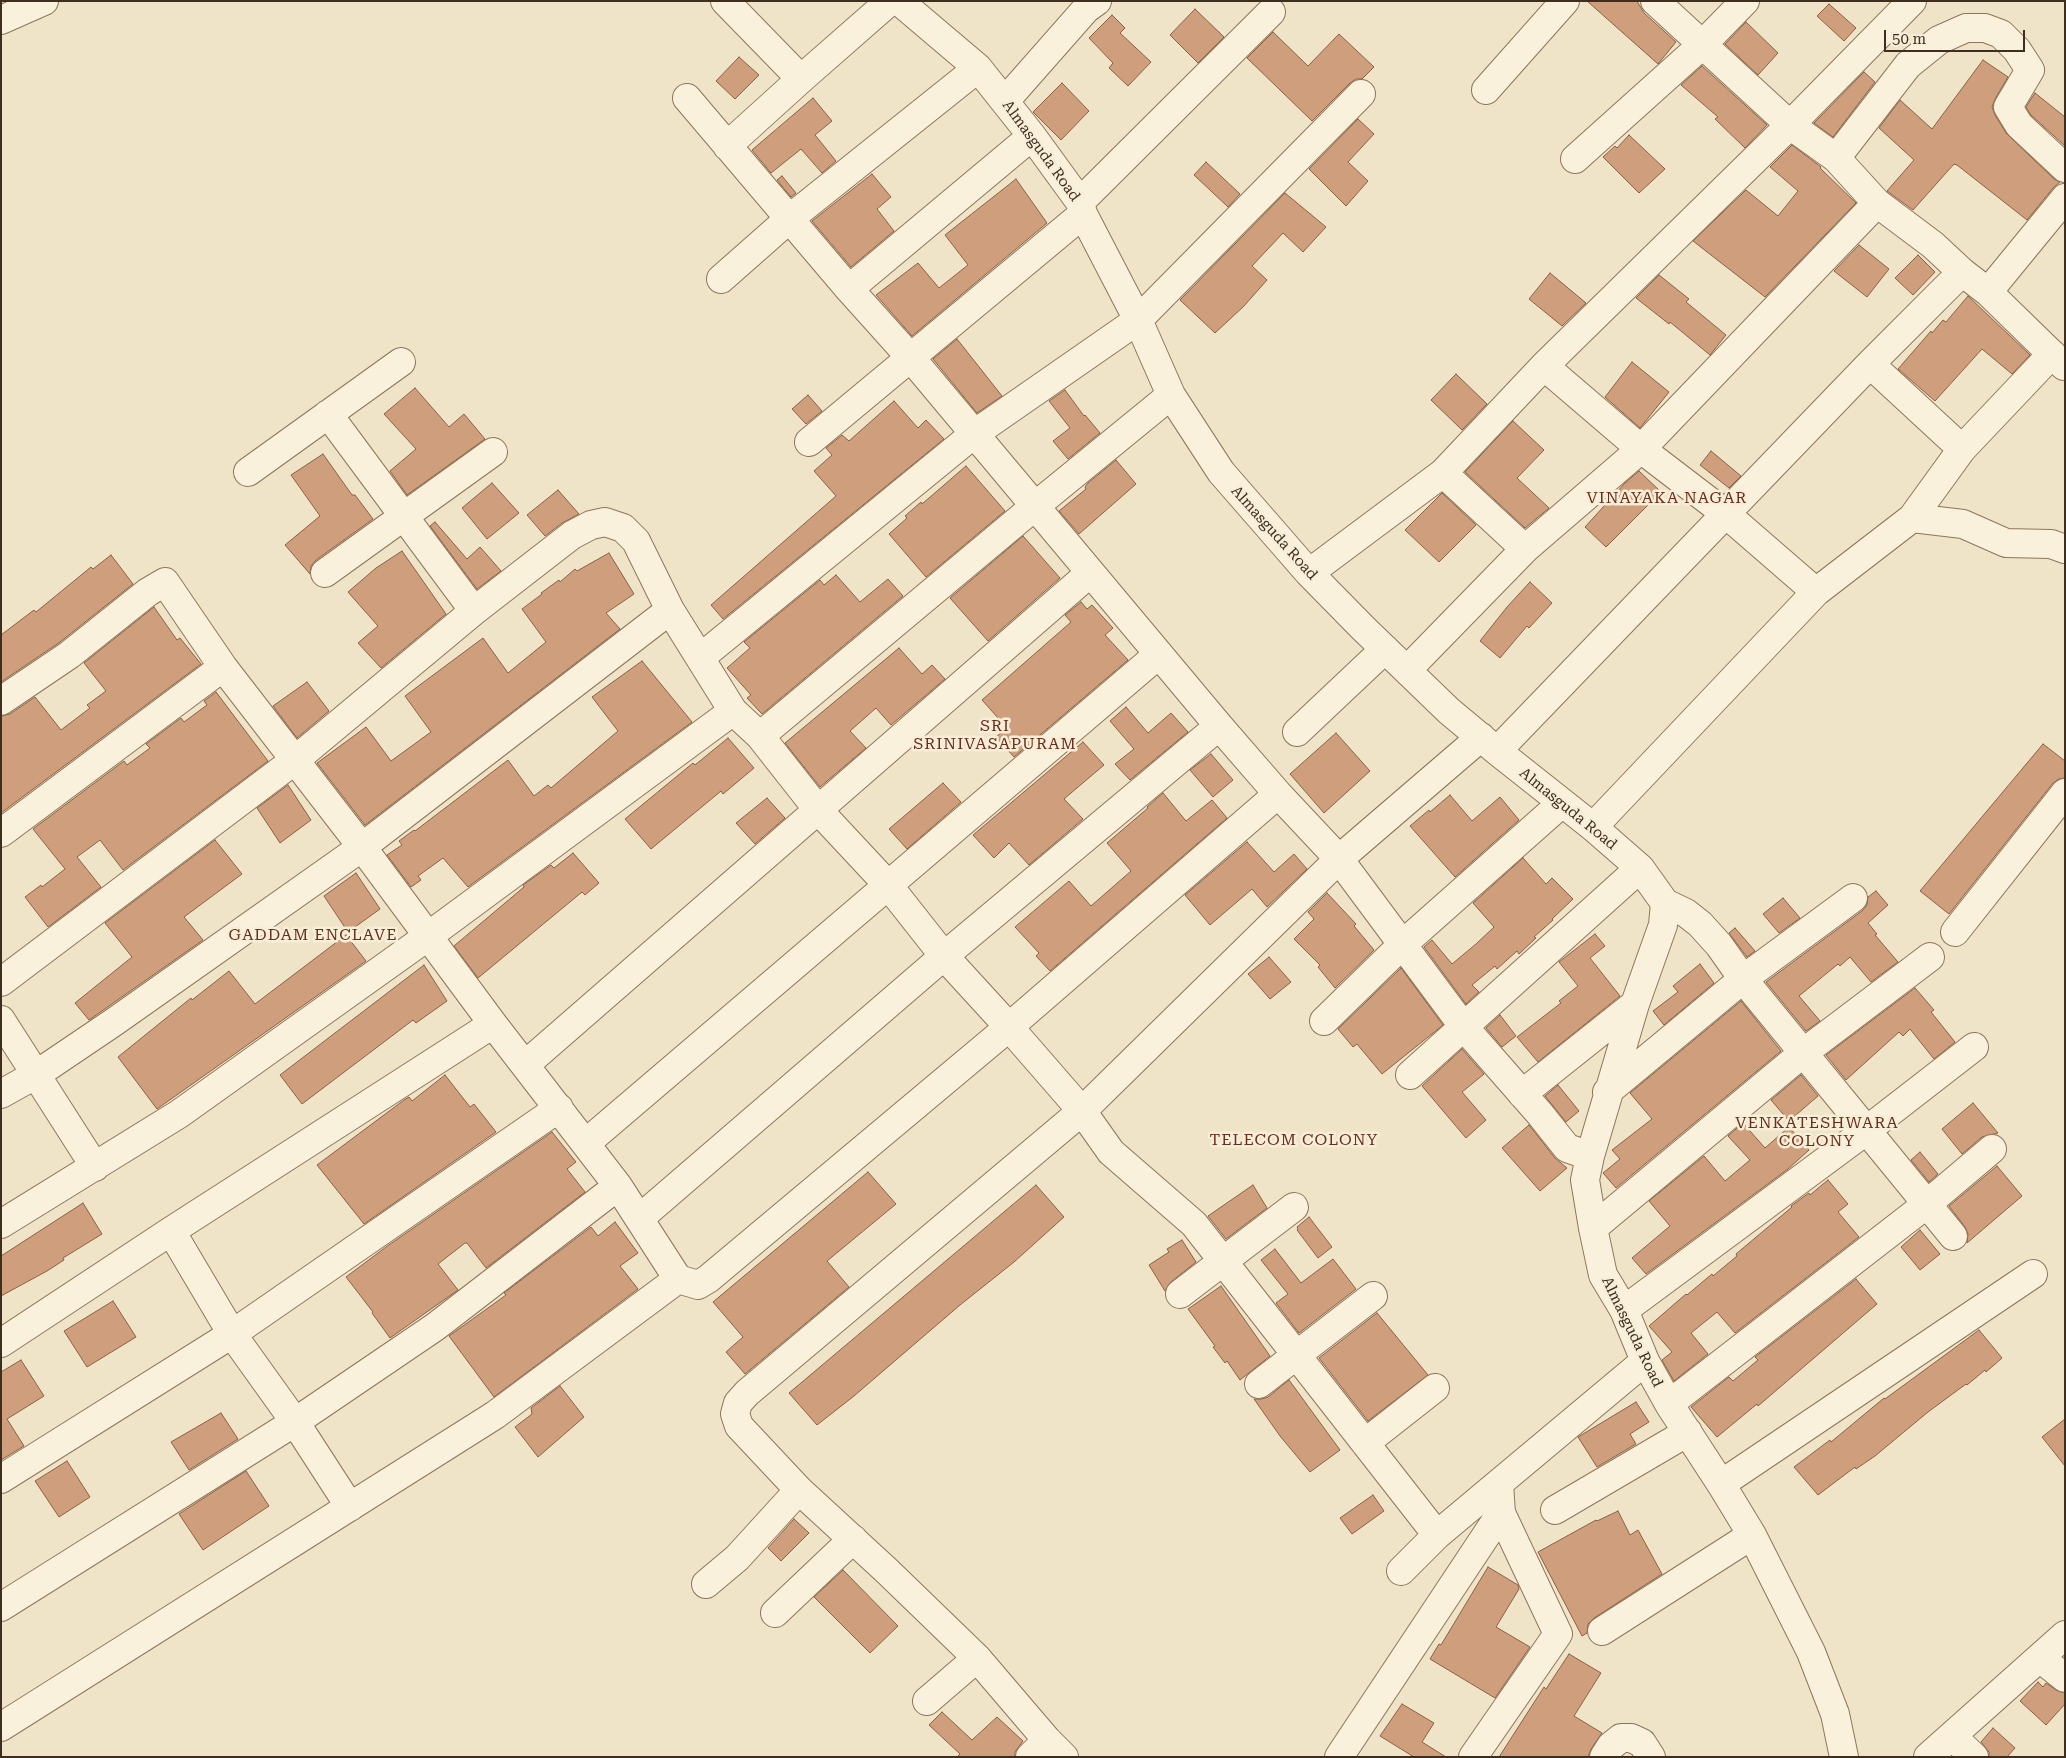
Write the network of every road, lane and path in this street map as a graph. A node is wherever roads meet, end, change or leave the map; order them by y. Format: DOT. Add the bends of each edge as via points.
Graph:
graph roads {
  1 [pos="44,1"];
  2 [pos="724,1"];
  3 [pos="890,1"];
  4 [pos="899,1"];
  5 [pos="1097,1"];
  6 [pos="1565,1"];
  7 [pos="1655,1"];
  8 [pos="1745,1"];
  9 [pos="1912,1"];
  10 [pos="1271,12"];
  11 [pos="1,20"];
  12 [pos="1702,45"];
  13 [pos="978,68"];
  14 [pos="801,78"];
  15 [pos="1486,90"];
  16 [pos="1361,94"];
  17 [pos="687,98"];
  18 [pos="1005,101"];
  19 [pos="1790,125"];
  20 [pos="1032,136"];
  21 [pos="727,146"];
  22 [pos="1836,158"];
  23 [pos="1575,159"];
  24 [pos="2065,168"];
  25 [pos="2065,198"];
  26 [pos="1877,203"];
  27 [pos="1081,208"];
  28 [pos="789,219"];
  29 [pos="1962,272"];
  30 [pos="721,279"];
  31 [pos="849,289"];
  32 [pos="1988,292"];
  33 [pos="1138,320"];
  34 [pos="911,358"];
  35 [pos="2058,360"];
  36 [pos="401,362"];
  37 [pos="1870,364"];
  38 [pos="1544,366"];
  39 [pos="1171,394"];
  40 [pos="328,414"];
  41 [pos="974,434"];
  42 [pos="808,442"];
  43 [pos="1641,449"];
  44 [pos="1962,449"];
  45 [pos="494,452"];
  46 [pos="248,472"];
  47 [pos="1443,473"];
  48 [pos="1034,507"];
  49 [pos="1726,514"];
  50 [pos="404,516"];
  51 [pos="1912,518"];
  52 [pos="1525,549"];
  53 [pos="2065,549"];
  54 [pos="325,573"];
  55 [pos="1090,573"];
  56 [pos="1309,574"];
  57 [pos="1816,592"];
  58 [pos="670,610"];
  59 [pos="474,611"];
  60 [pos="1385,649"];
  61 [pos="1159,654"];
  62 [pos="700,658"];
  63 [pos="223,667"];
  64 [pos="1408,669"];
  65 [pos="1,701"];
  66 [pos="733,711"];
  67 [pos="1219,726"];
  68 [pos="1297,732"];
  69 [pos="760,736"];
  70 [pos="1489,744"];
  71 [pos="295,760"];
  72 [pos="2065,793"];
  73 [pos="1278,794"];
  74 [pos="1562,803"];
  75 [pos="819,811"];
  76 [pos="1593,827"];
  77 [pos="1,834"];
  78 [pos="362,847"];
  79 [pos="1339,859"];
  80 [pos="1640,868"];
  81 [pos="888,885"];
  82 [pos="1853,898"];
  83 [pos="1665,903"];
  84 [pos="1955,932"];
  85 [pos="428,937"];
  86 [pos="1403,944"];
  87 [pos="944,956"];
  88 [pos="1930,956"];
  89 [pos="1743,979"];
  90 [pos="1,982"];
  91 [pos="1635,1004"];
  92 [pos="1,1020"];
  93 [pos="1324,1021"];
  94 [pos="493,1024"];
  95 [pos="1463,1026"];
  96 [pos="1009,1027"];
  97 [pos="1974,1047"];
  98 [pos="1803,1053"];
  99 [pos="525,1065"];
  100 [pos="37,1074"];
  101 [pos="1410,1075"];
  102 [pos="1608,1092"];
  103 [pos="1,1094"];
  104 [pos="1522,1094"];
  105 [pos="558,1108"];
  106 [pos="1082,1111"];
  107 [pos="1867,1130"];
  108 [pos="586,1143"];
  109 [pos="1992,1149"];
  110 [pos="1590,1156"];
  111 [pos="95,1167"];
  112 [pos="618,1186"];
  113 [pos="1927,1204"];
  114 [pos="1294,1207"];
  115 [pos="640,1218"];
  116 [pos="1,1224"];
  117 [pos="1592,1228"];
  118 [pos="171,1231"];
  119 [pos="1953,1236"];
  120 [pos="1223,1261"];
  121 [pos="2033,1274"];
  122 [pos="678,1279"];
  123 [pos="1180,1294"];
  124 [pos="1373,1296"];
  125 [pos="1624,1310"];
  126 [pos="232,1334"];
  127 [pos="1,1343"];
  128 [pos="1297,1355"];
  129 [pos="1645,1361"];
  130 [pos="1259,1384"];
  131 [pos="1435,1388"];
  132 [pos="1669,1404"];
  133 [pos="295,1422"];
  134 [pos="1688,1432"];
  135 [pos="1365,1443"];
  136 [pos="1,1480"];
  137 [pos="1499,1484"];
  138 [pos="1722,1484"];
  139 [pos="799,1490"];
  140 [pos="350,1507"];
  141 [pos="1555,1510"];
  142 [pos="1500,1513"];
  143 [pos="1437,1535"];
  144 [pos="1752,1535"];
  145 [pos="853,1539"];
  146 [pos="1401,1571"];
  147 [pos="706,1584"];
  148 [pos="1,1607"];
  149 [pos="775,1613"];
  150 [pos="1602,1631"];
  151 [pos="2065,1635"];
  152 [pos="977,1658"];
  153 [pos="2040,1658"];
  154 [pos="2065,1678"];
  155 [pos="927,1702"];
  156 [pos="1,1727"];
  157 [pos="1952,1736"];
  158 [pos="1047,1751"];
  159 [pos="1340,1757"];
  160 [pos="1474,1757"];
  161 [pos="1604,1757"];
  162 [pos="1651,1757"];
  163 [pos="1844,1757"];
  164 [pos="1928,1757"];
  165 [pos="1974,1757"];
  1 -- 11 [label="street"];
  2 -- 14 [label="street"];
  3 -- 14 [label="street"];
  4 -- 13 [label="street, Almasguda Road"];
  5 -- 18 [label="street"];
  6 -- 15 [label="street"];
  7 -- 12 [label="street"];
  8 -- 12 [label="street"];
  9 -- 19 [label="street"];
  10 -- 27 [label="street"];
  12 -- 19 [label="street"];
  12 -- 23 [label="street"];
  13 -- 18 [label="street, Almasguda Road"];
  13 -- 28 [label="street"];
  14 -- 21 [label="street"];
  16 -- 33 [label="street"];
  17 -- 21 [label="street"];
  18 -- 20 [label="street, Almasguda Road"];
  19 -- 22 [label="street"];
  19 -- 38 [label="street"];
  20 -- 27 [label="street, Almasguda Road"];
  20 -- 31 [label="street"];
  21 -- 28 [label="street"];
  22 -- 24 [label="street" via="1908,65 1939,40 1966,28 1985,28 2002,34 2030,70 2008,107 2019,125"];
  22 -- 26 [label="street"];
  25 -- 32 [label="street"];
  26 -- 29 [label="street"];
  26 -- 43 [label="street"];
  27 -- 33 [label="street, Almasguda Road"];
  27 -- 34 [label="street"];
  28 -- 30 [label="street"];
  28 -- 31 [label="street"];
  29 -- 32 [label="street"];
  29 -- 37 [label="street"];
  31 -- 34 [label="street"];
  32 -- 35 [label="street"];
  33 -- 39 [label="street, Almasguda Road"];
  33 -- 41 [label="street"];
  34 -- 41 [label="street"];
  34 -- 42 [label="street"];
  35 -- 44 [label="street"];
  36 -- 40 [label="street"];
  37 -- 44 [label="street"];
  37 -- 49 [label="street"];
  38 -- 43 [label="street"];
  38 -- 47 [label="street"];
  39 -- 48 [label="street"];
  39 -- 56 [label="street, Almasguda Road" via="1220,472"];
  40 -- 46 [label="street"];
  40 -- 50 [label="street"];
  41 -- 48 [label="street"];
  41 -- 62 [label="street"];
  43 -- 49 [label="street"];
  43 -- 52 [label="street"];
  44 -- 51 [label="street"];
  45 -- 50 [label="street"];
  47 -- 52 [label="street"];
  47 -- 56 [label="street"];
  48 -- 55 [label="street"];
  48 -- 69 [label="street"];
  49 -- 57 [label="street"];
  49 -- 70 [label="street"];
  50 -- 54 [label="street"];
  50 -- 59 [label="street"];
  51 -- 53 [label="street" via="1963,524 2006,542 2051,544"];
  51 -- 57 [label="street"];
  52 -- 64 [label="street"];
  55 -- 61 [label="street"];
  55 -- 75 [label="street"];
  56 -- 60 [label="street, Almasguda Road"];
  57 -- 76 [label="street"];
  58 -- 59 [label="street" via="636,542 623,528 605,522 572,535"];
  58 -- 62 [label="street"];
  58 -- 78 [label="street"];
  59 -- 71 [label="street"];
  60 -- 64 [label="street, Almasguda Road"];
  60 -- 68 [label="street"];
  61 -- 67 [label="street"];
  61 -- 81 [label="street"];
  62 -- 66 [label="street"];
  63 -- 65 [label="street" via="165,582 69,655"];
  63 -- 71 [label="street"];
  63 -- 77 [label="street"];
  64 -- 70 [label="street, Almasguda Road"];
  66 -- 69 [label="street"];
  66 -- 85 [label="street"];
  67 -- 73 [label="street"];
  67 -- 87 [label="street"];
  69 -- 75 [label="street"];
  70 -- 74 [label="street, Almasguda Road"];
  70 -- 79 [label="street"];
  71 -- 78 [label="street"];
  71 -- 90 [label="street"];
  72 -- 84 [label="street"];
  73 -- 79 [label="street"];
  73 -- 96 [label="street"];
  74 -- 76 [label="street, Almasguda Road"];
  74 -- 86 [label="street"];
  75 -- 81 [label="street"];
  75 -- 99 [label="street"];
  76 -- 80 [label="street, Almasguda Road"];
  78 -- 85 [label="street"];
  78 -- 100 [label="street"];
  79 -- 86 [label="street"];
  79 -- 106 [label="street"];
  80 -- 83 [label="street, Almasguda Road"];
  80 -- 95 [label="street"];
  81 -- 87 [label="street"];
  81 -- 108 [label="street"];
  82 -- 89 [label="street"];
  83 -- 89 [label="street" via="1700,924"];
  83 -- 91 [label="street, Almasguda Road" via="1664,925"];
  85 -- 94 [label="street"];
  85 -- 111 [label="street" via="179,1114"];
  86 -- 93 [label="street"];
  86 -- 95 [label="street"];
  87 -- 96 [label="street"];
  87 -- 115 [label="street"];
  88 -- 98 [label="street"];
  89 -- 98 [label="street"];
  89 -- 102 [label="street"];
  91 -- 102 [label="street, Almasguda Road"];
  91 -- 104 [label="street"];
  92 -- 100 [label="street"];
  94 -- 99 [label="street"];
  94 -- 118 [label="street"];
  95 -- 101 [label="street"];
  95 -- 104 [label="street"];
  96 -- 106 [label="street"];
  96 -- 122 [label="street" via="708,1280 698,1285"];
  97 -- 107 [label="street"];
  98 -- 107 [label="street"];
  98 -- 117 [label="street"];
  99 -- 105 [label="street"];
  100 -- 103 [label="street"];
  100 -- 111 [label="street"];
  102 -- 110 [label="street, Almasguda Road"];
  104 -- 110 [label="street" via="1567,1148"];
  105 -- 108 [label="street"];
  105 -- 126 [label="street"];
  106 -- 120 [label="street" via="1111,1152 1194,1224"];
  106 -- 139 [label="street" via="747,1393 738,1404 734,1414 739,1426"];
  107 -- 113 [label="street"];
  107 -- 125 [label="street"];
  108 -- 112 [label="street"];
  109 -- 113 [label="street"];
  110 -- 117 [label="street, Almasguda Road" via="1585,1180"];
  111 -- 116 [label="street"];
  112 -- 115 [label="street"];
  112 -- 133 [label="street" via="435,1326"];
  113 -- 119 [label="street"];
  113 -- 132 [label="street"];
  114 -- 120 [label="street"];
  115 -- 122 [label="street"];
  117 -- 125 [label="street, Almasguda Road" via="1603,1275"];
  118 -- 126 [label="street"];
  118 -- 127 [label="street"];
  120 -- 123 [label="street"];
  120 -- 128 [label="street"];
  121 -- 138 [label="street"];
  122 -- 140 [label="street" via="495,1415"];
  124 -- 128 [label="street"];
  125 -- 129 [label="street, Almasguda Road"];
  126 -- 133 [label="street"];
  126 -- 136 [label="street"];
  128 -- 130 [label="street"];
  128 -- 135 [label="street"];
  129 -- 132 [label="street, Almasguda Road"];
  129 -- 137 [label="street"];
  131 -- 135 [label="street"];
  132 -- 134 [label="street, Almasguda Road"];
  133 -- 140 [label="street"];
  133 -- 148 [label="street"];
  134 -- 138 [label="street, Almasguda Road"];
  134 -- 141 [label="street"];
  135 -- 143 [label="street"];
  137 -- 142 [label="street"];
  137 -- 143 [label="street"];
  138 -- 144 [label="street, Almasguda Road"];
  139 -- 145 [label="street"];
  139 -- 147 [label="street" via="737,1558"];
  140 -- 156 [label="street"];
  142 -- 159 [label="street"];
  142 -- 160 [label="street" via="1558,1634"];
  143 -- 146 [label="street"];
  144 -- 150 [label="street"];
  144 -- 163 [label="street, Almasguda Road" via="1811,1652 1835,1714"];
  145 -- 149 [label="street"];
  145 -- 152 [label="street"];
  151 -- 153 [label="street"];
  152 -- 155 [label="street"];
  152 -- 158 [label="street"];
  153 -- 154 [label="street"];
  153 -- 157 [label="street"];
  157 -- 164 [label="street"];
  157 -- 165 [label="street"];
  161 -- 162 [label="street" via="1621,1738 1642,1743"];
}
